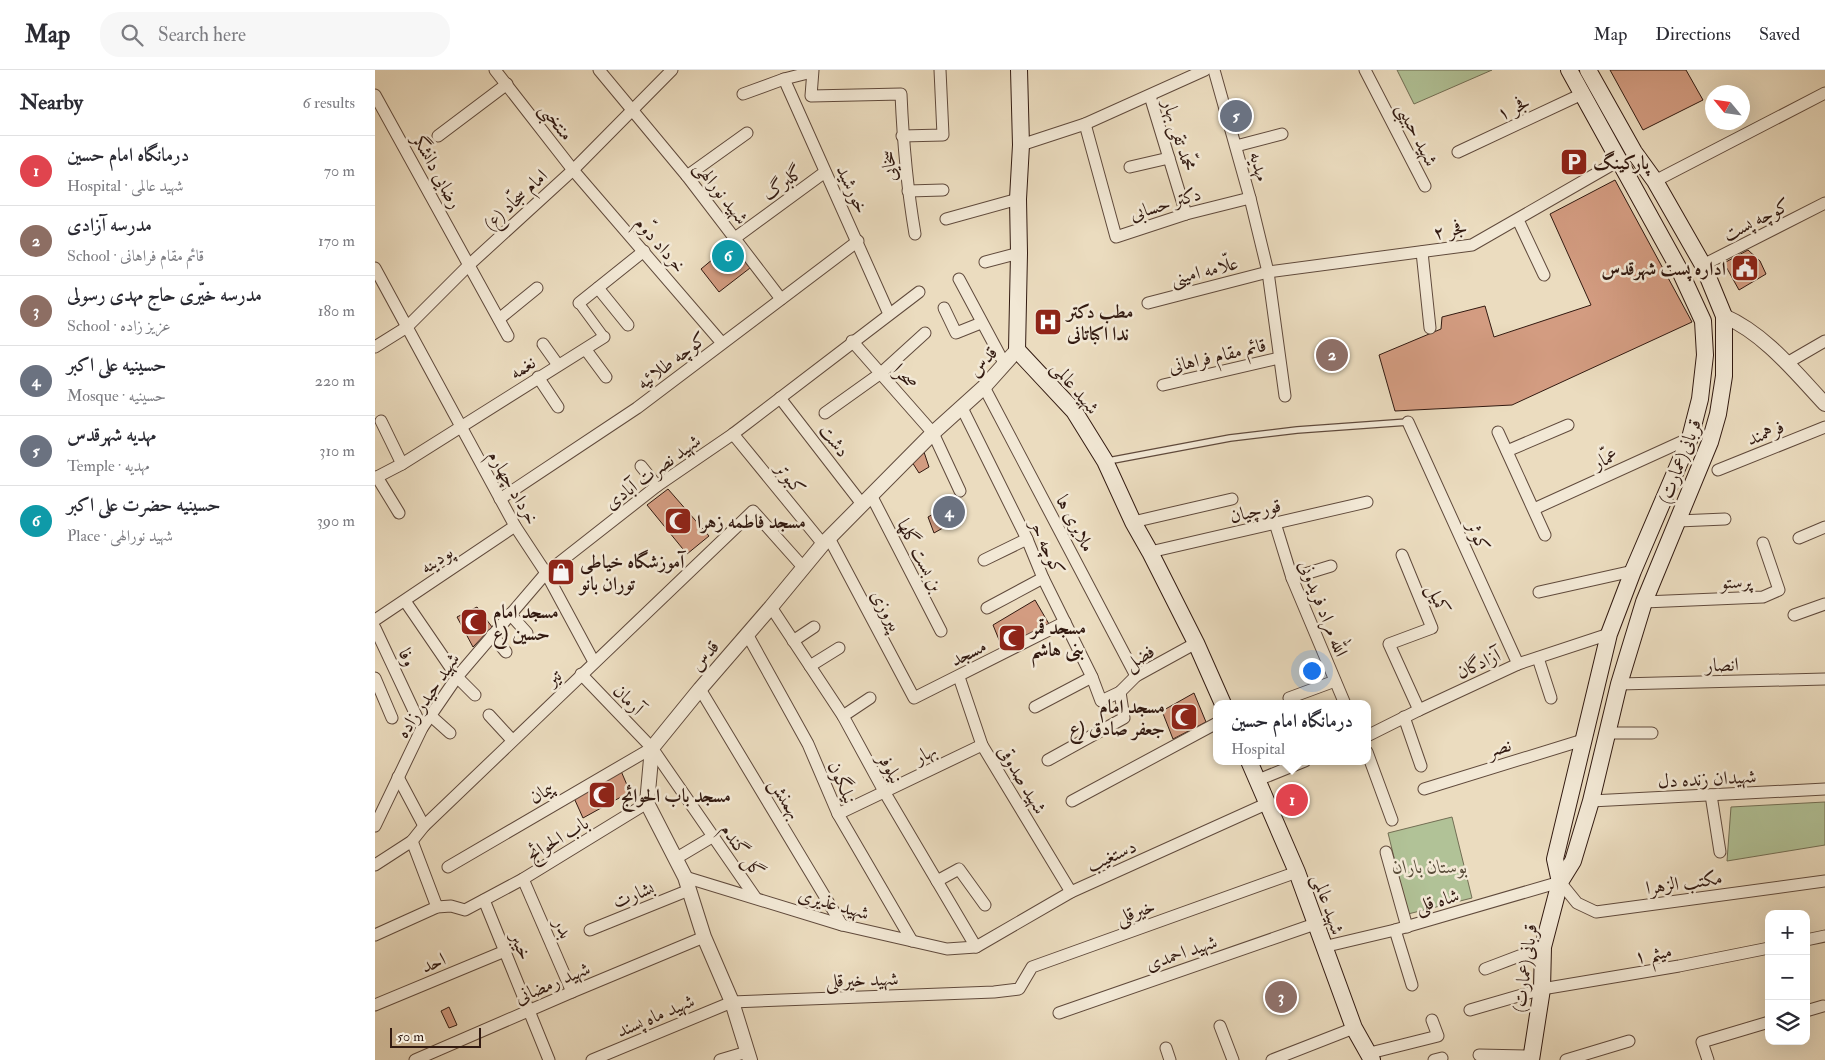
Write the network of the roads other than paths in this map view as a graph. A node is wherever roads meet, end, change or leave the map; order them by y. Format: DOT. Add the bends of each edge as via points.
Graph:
graph roads {
  1 [pos="495,70"];
  2 [pos="599,70"];
  3 [pos="672,70"];
  4 [pos="940,70"];
  5 [pos="1019,70"];
  6 [pos="1205,70"];
  7 [pos="1214,70"];
  8 [pos="1365,70"];
  9 [pos="1569,70"];
  10 [pos="1588,70"];
  11 [pos="812,71"];
  12 [pos="784,80"];
  13 [pos="507,84"];
  14 [pos="1825,93"];
  15 [pos="743,94"];
  16 [pos="1582,94"];
  17 [pos="375,95"];
  18 [pos="1150,96"];
  19 [pos="631,110"];
  20 [pos="1085,124"];
  21 [pos="747,133"];
  22 [pos="1282,134"];
  23 [pos="438,136"];
  24 [pos="903,136"];
  25 [pos="1021,145"];
  26 [pos="1236,146"];
  27 [pos="1459,152"];
  28 [pos="1627,156"];
  29 [pos="1169,158"];
  30 [pos="1130,167"];
  31 [pos="573,170"];
  32 [pos="825,172"];
  33 [pos="687,176"];
  34 [pos="1655,182"];
  35 [pos="1425,186"];
  36 [pos="943,190"];
  37 [pos="908,191"];
  38 [pos="1250,198"];
  39 [pos="1018,199"];
  40 [pos="1825,203"];
  41 [pos="1186,214"];
  42 [pos="946,219"];
  43 [pos="1518,220"];
  44 [pos="915,234"];
  45 [pos="735,238"];
  46 [pos="858,241"];
  47 [pos="644,251"];
  48 [pos="1422,252"];
  49 [pos="1019,253"];
  50 [pos="985,262"];
  51 [pos="469,265"];
  52 [pos="1703,266"];
  53 [pos="1268,272"];
  54 [pos="376,273"];
  55 [pos="1544,276"];
  56 [pos="959,278"];
  57 [pos="537,288"];
  58 [pos="598,288"];
  59 [pos="919,292"];
  60 [pos="781,300"];
  61 [pos="579,303"];
  62 [pos="1148,303"];
  63 [pos="944,308"];
  64 [pos="889,314"];
  65 [pos="1725,316"];
  66 [pos="499,319"];
  67 [pos="1703,321"];
  68 [pos="981,323"];
  69 [pos="628,325"];
  70 [pos="407,327"];
  71 [pos="1429,328"];
  72 [pos="925,333"];
  73 [pos="508,336"];
  74 [pos="604,337"];
  75 [pos="852,341"];
  76 [pos="1825,341"];
  77 [pos="722,343"];
  78 [pos="543,344"];
  79 [pos="375,347"];
  80 [pos="586,350"];
  81 [pos="1017,350"];
  82 [pos="1279,358"];
  83 [pos="1004,363"];
  84 [pos="1787,363"];
  85 [pos="558,365"];
  86 [pos="881,373"];
  87 [pos="606,377"];
  88 [pos="538,378"];
  89 [pos="1163,386"];
  90 [pos="984,387"];
  91 [pos="1285,396"];
  92 [pos="780,398"];
  93 [pos="1825,404"];
  94 [pos="557,407"];
  95 [pos="962,408"];
  96 [pos="825,413"];
  97 [pos="381,421"];
  98 [pos="1408,422"];
  99 [pos="1569,425"];
  100 [pos="460,427"];
  101 [pos="1825,427"];
  102 [pos="1498,432"];
  103 [pos="933,433"];
  104 [pos="733,434"];
  105 [pos="1690,438"];
  106 [pos="1507,451"];
  107 [pos="1105,461"];
  108 [pos="402,464"];
  109 [pos="641,466"];
  110 [pos="1718,470"];
  111 [pos="376,478"];
  112 [pos="657,486"];
  113 [pos="960,491"];
  114 [pos="1232,498"];
  115 [pos="501,499"];
  116 [pos="867,499"];
  117 [pos="1367,502"];
  118 [pos="1534,510"];
  119 [pos="399,513"];
  120 [pos="1725,519"];
  121 [pos="1678,521"];
  122 [pos="1133,522"];
  123 [pos="1275,523"];
  124 [pos="515,526"];
  125 [pos="1825,527"];
  126 [pos="1545,535"];
  127 [pos="1799,538"];
  128 [pos="1027,539"];
  129 [pos="826,541"];
  130 [pos="1763,543"];
  131 [pos="1151,552"];
  132 [pos="1402,555"];
  133 [pos="984,560"];
  134 [pos="1331,566"];
  135 [pos="803,568"];
  136 [pos="1633,571"];
  137 [pos="546,573"];
  138 [pos="1043,578"];
  139 [pos="1292,578"];
  140 [pos="1539,592"];
  141 [pos="405,600"];
  142 [pos="1644,602"];
  143 [pos="1825,604"];
  144 [pos="771,607"];
  145 [pos="987,608"];
  146 [pos="510,614"];
  147 [pos="1794,615"];
  148 [pos="375,620"];
  149 [pos="1065,622"];
  150 [pos="814,627"];
  151 [pos="375,628"];
  152 [pos="941,631"];
  153 [pos="527,634"];
  154 [pos="747,634"];
  155 [pos="1609,634"];
  156 [pos="492,635"];
  157 [pos="793,641"];
  158 [pos="1197,643"];
  159 [pos="839,648"];
  160 [pos="506,652"];
  161 [pos="1538,658"];
  162 [pos="594,662"];
  163 [pos="1518,664"];
  164 [pos="810,666"];
  165 [pos="581,674"];
  166 [pos="1092,676"];
  167 [pos="1136,676"];
  168 [pos="457,677"];
  169 [pos="959,677"];
  170 [pos="375,678"];
  171 [pos="1825,679"];
  172 [pos="1335,681"];
  173 [pos="1619,684"];
  174 [pos="700,689"];
  175 [pos="1120,692"];
  176 [pos="475,695"];
  177 [pos="870,698"];
  178 [pos="914,698"];
  179 [pos="1289,698"];
  180 [pos="1551,698"];
  181 [pos="1221,700"];
  182 [pos="1343,700"];
  183 [pos="1101,701"];
  184 [pos="1035,707"];
  185 [pos="1419,710"];
  186 [pos="489,715"];
  187 [pos="431,716"];
  188 [pos="843,716"];
  189 [pos="1404,717"];
  190 [pos="392,718"];
  191 [pos="1213,726"];
  192 [pos="422,728"];
  193 [pos="450,733"];
  194 [pos="1607,733"];
  195 [pos="1652,733"];
  196 [pos="1371,734"];
  197 [pos="512,740"];
  198 [pos="1583,740"];
  199 [pos="982,745"];
  200 [pos="652,748"];
  201 [pos="1048,760"];
  202 [pos="1371,763"];
  203 [pos="1251,765"];
  204 [pos="1295,765"];
  205 [pos="1421,766"];
  206 [pos="398,777"];
  207 [pos="1258,780"];
  208 [pos="1424,788"];
  209 [pos="1825,788"];
  210 [pos="885,793"];
  211 [pos="1711,795"];
  212 [pos="1073,801"];
  213 [pos="1591,801"];
  214 [pos="647,803"];
  215 [pos="1266,804"];
  216 [pos="838,814"];
  217 [pos="376,818"];
  218 [pos="1392,820"];
  219 [pos="424,826"];
  220 [pos="712,838"];
  221 [pos="412,841"];
  222 [pos="1386,852"];
  223 [pos="1720,852"];
  224 [pos="675,859"];
  225 [pos="375,865"];
  226 [pos="448,867"];
  227 [pos="1297,872"];
  228 [pos="523,879"];
  229 [pos="937,881"];
  230 [pos="1825,881"];
  231 [pos="1560,882"];
  232 [pos="687,883"];
  233 [pos="1071,892"];
  234 [pos="755,898"];
  235 [pos="484,900"];
  236 [pos="985,905"];
  237 [pos="437,907"];
  238 [pos="1315,924"];
  239 [pos="842,925"];
  240 [pos="1407,927"];
  241 [pos="590,930"];
  242 [pos="1395,930"];
  243 [pos="375,935"];
  244 [pos="1825,936"];
  245 [pos="704,937"];
  246 [pos="1810,939"];
  247 [pos="912,941"];
  248 [pos="1323,947"];
  249 [pos="976,948"];
  250 [pos="1543,948"];
  251 [pos="1765,949"];
  252 [pos="505,951"];
  253 [pos="1485,969"];
  254 [pos="1412,985"];
  255 [pos="1542,989"];
  256 [pos="572,992"];
  257 [pos="995,992"];
  258 [pos="732,1002"];
  259 [pos="375,1005"];
  260 [pos="1823,1006"];
  261 [pos="529,1010"];
  262 [pos="1469,1010"];
  263 [pos="1810,1010"];
  264 [pos="1059,1013"];
  265 [pos="1432,1020"];
  266 [pos="1765,1023"];
  267 [pos="1220,1026"];
  268 [pos="1354,1028"];
  269 [pos="1629,1041"];
  270 [pos="1166,1048"];
  271 [pos="1479,1055"];
  272 [pos="748,1056"];
  273 [pos="1371,1057"];
  274 [pos="1531,1058"];
  275 [pos="415,1060"];
  276 [pos="549,1060"];
  277 [pos="592,1060"];
  278 [pos="720,1060"];
  279 [pos="1170,1060"];
  280 [pos="1233,1060"];
  281 [pos="1272,1060"];
  282 [pos="1566,1060"];
  283 [pos="1707,1060"];
  1 -- 13 [label="street, منتخبی"];
  2 -- 19 [label="street"];
  3 -- 19 [label="street, امام سجّاد (ع)"];
  4 -- 24 [label="street" via="943,135"];
  5 -- 25 [label="main road"];
  6 -- 18 [label="street"];
  7 -- 26 [label="street, مهدیه"];
  8 -- 35 [label="street, شهید حبیبی"];
  9 -- 16 [label="main road, (عمارت)قربانی"];
  10 -- 28 [label="main road, (عمارت)قربانی"];
  11 -- 12 [label="street"];
  11 -- 24 [label="street, سخایی" via="811,96 901,94"];
  12 -- 15 [label="street"];
  12 -- 32 [label="street, خورشید"];
  13 -- 23 [label="street"];
  13 -- 31 [label="street, منتخبی"];
  14 -- 34 [label="street"];
  16 -- 27 [label="street, فجر ۱"];
  16 -- 28 [label="main road, (عمارت)قربانی"];
  17 -- 51 [label="street, رضایی دانشگر"];
  18 -- 20 [label="street"];
  18 -- 29 [label="street, محمّد تقی بهار"];
  19 -- 31 [label="street, امام سجّاد (ع)"];
  19 -- 33 [label="street, شهید نورالهی"];
  20 -- 25 [label="street"];
  20 -- 41 [label="street, دکتر حسابی" via="1116,237"];
  21 -- 33 [label="street"];
  22 -- 26 [label="street"];
  24 -- 37 [label="street, سخایی"];
  25 -- 39 [label="main road"];
  26 -- 38 [label="street, مهدیه"];
  28 -- 34 [label="main road, (عمارت)قربانی"];
  28 -- 43 [label="street, فجر ۲"];
  28 -- 67 [label="main road, (عمارت)قربانی"];
  29 -- 30 [label="street"];
  29 -- 41 [label="street, محمّد تقی بهار"];
  31 -- 47 [label="street, خرداد دوّم"];
  31 -- 51 [label="street, امام سجّاد (ع)"];
  32 -- 45 [label="street, گلبرگ"];
  32 -- 46 [label="street, خورشید"];
  33 -- 45 [label="street, شهید نورالهی"];
  34 -- 52 [label="main road, (عمارت)قربانی"];
  36 -- 37 [label="street"];
  37 -- 44 [label="street, سخایی"];
  38 -- 41 [label="street, دکتر حسابی"];
  38 -- 53 [label="street, مهدیه"];
  39 -- 42 [label="street"];
  39 -- 49 [label="main road"];
  40 -- 52 [label="street, کوچه پست"];
  43 -- 48 [label="street, فجر ۲" via="1472,245"];
  43 -- 55 [label="street"];
  45 -- 60 [label="street, شهید نورالهی"];
  46 -- 60 [label="street, کوچه طلائیه"];
  46 -- 64 [label="street, خورشید"];
  47 -- 58 [label="street"];
  47 -- 77 [label="street, خرداد دوّم"];
  48 -- 53 [label="street, فجر ۲"];
  48 -- 71 [label="street"];
  49 -- 50 [label="street"];
  49 -- 81 [label="main road"];
  51 -- 66 [label="street, رضایی دانشگر"];
  51 -- 70 [label="street, امام سجّاد (ع)"];
  52 -- 65 [label="main road, (عمارت)قربانی"];
  53 -- 62 [label="street, علّامه امینی"];
  53 -- 82 [label="street, مهدیه"];
  54 -- 70 [label="street, خرداد چهارم"];
  56 -- 68 [label="street"];
  57 -- 66 [label="street"];
  58 -- 61 [label="street"];
  58 -- 69 [label="street"];
  59 -- 64 [label="street, شهید نصرت آبادی"];
  60 -- 77 [label="street, کوچه طلائیه"];
  61 -- 74 [label="street"];
  63 -- 68 [label="street" via="956,333"];
  64 -- 75 [label="street, شهید نصرت آبادی"];
  65 -- 67 [label="main road"];
  65 -- 84 [label="street" via="1751,330"];
  65 -- 121 [label="main road, (عمارت)قربانی" via="1724,376 1718,414"];
  66 -- 73 [label="street, رضایی دانشگر"];
  67 -- 105 [label="main road, (عمارت)قربانی" via="1705,355 1700,399"];
  68 -- 83 [label="street"];
  70 -- 79 [label="street, امام سجّاد (ع)"];
  70 -- 100 [label="street, خرداد چهارم"];
  72 -- 86 [label="street"];
  74 -- 80 [label="street, نغمه"];
  75 -- 86 [label="street, صحرا"];
  75 -- 92 [label="street, شهید نصرت آبادی"];
  76 -- 84 [label="street"];
  77 -- 115 [label="street, کوچه طلائیه" via="637,408"];
  78 -- 85 [label="street"];
  80 -- 85 [label="street, نغمه"];
  80 -- 87 [label="street"];
  81 -- 83 [label="street, قدس"];
  81 -- 107 [label="main road, شهید عالمی" via="1074,411"];
  82 -- 89 [label="street, قائم مقام فراهانی"];
  82 -- 91 [label="street, مهدیه"];
  83 -- 90 [label="street, قدس"];
  84 -- 93 [label="street"];
  85 -- 88 [label="street, نغمه"];
  86 -- 96 [label="street"];
  86 -- 103 [label="street, صحرا"];
  88 -- 94 [label="street"];
  88 -- 100 [label="street, نغمه"];
  90 -- 95 [label="street, قدس"];
  90 -- 167 [label="street, ملایری ها"];
  92 -- 104 [label="street, شهید نصرت آبادی"];
  92 -- 116 [label="street, دشت"];
  95 -- 103 [label="street, قدس"];
  95 -- 128 [label="street, کوچه حر"];
  97 -- 108 [label="street"];
  98 -- 107 [label="lane" via="1230,438"];
  98 -- 163 [label="street, کوثر"];
  99 -- 106 [label="street"];
  100 -- 108 [label="street, نغمه"];
  100 -- 115 [label="street, خرداد چهارم"];
  101 -- 110 [label="street, فرهمند"];
  102 -- 106 [label="street"];
  103 -- 113 [label="street, صحرا"];
  103 -- 116 [label="street, قدس"];
  104 -- 112 [label="street, شهید نصرت آبادی"];
  104 -- 129 [label="street, کبوتر"];
  105 -- 118 [label="street, عمّار"];
  105 -- 136 [label="main road, (عمارت)قربانی"];
  106 -- 118 [label="street"];
  107 -- 122 [label="main road, شهید عالمی"];
  108 -- 111 [label="street, نغمه"];
  109 -- 112 [label="street"];
  111 -- 119 [label="street"];
  112 -- 137 [label="street, شهید نصرت آبادی"];
  114 -- 122 [label="street"];
  115 -- 124 [label="street, خرداد چهارم"];
  116 -- 129 [label="street, قدس"];
  116 -- 152 [label="street, بن بست گلها"];
  117 -- 123 [label="street, قورچیان"];
  118 -- 126 [label="street"];
  120 -- 121 [label="street"];
  121 -- 142 [label="main road, (عمارت)قربانی"];
  122 -- 131 [label="main road, شهید عالمی"];
  123 -- 131 [label="street, قورچیان"];
  123 -- 139 [label="street, الله مراد فریدونی"];
  124 -- 137 [label="street, خرداد چهارم"];
  124 -- 141 [label="street, پودینه"];
  125 -- 127 [label="street"];
  128 -- 133 [label="street"];
  128 -- 138 [label="street, کوچه حر"];
  129 -- 135 [label="street, قدس"];
  129 -- 178 [label="street, پیروزی"];
  130 -- 142 [label="street, پرستو" via="1779,590 1763,597"];
  131 -- 158 [label="main road, شهید عالمی"];
  132 -- 185 [label="street, کمیل" via="1432,628 1389,644"];
  134 -- 139 [label="street"];
  135 -- 144 [label="street, قدس"];
  135 -- 162 [label="street, تیر" via="753,511"];
  136 -- 140 [label="street"];
  136 -- 155 [label="main road, (عمارت)قربانی"];
  137 -- 146 [label="street, شهید حیدر زاده"];
  137 -- 162 [label="street, خرداد چهارم"];
  138 -- 145 [label="street"];
  138 -- 149 [label="street, کوچه حر"];
  139 -- 172 [label="street, الله مراد فریدونی"];
  141 -- 148 [label="street, پودینه"];
  141 -- 168 [label="street"];
  142 -- 173 [label="main road, (عمارت)قربانی"];
  143 -- 147 [label="street"];
  144 -- 154 [label="street, قدس"];
  144 -- 157 [label="street, نیلوفر"];
  146 -- 153 [label="street"];
  146 -- 156 [label="street, شهید حیدر زاده"];
  149 -- 166 [label="street, کوچه حر"];
  149 -- 169 [label="street, مسجد"];
  150 -- 157 [label="street"];
  151 -- 192 [label="street, وفا"];
  154 -- 174 [label="street, قدس"];
  154 -- 216 [label="street, نیلگون" via="808,744"];
  155 -- 161 [label="street, آزادگان"];
  155 -- 198 [label="main road, (عمارت)قربانی"];
  156 -- 160 [label="street"];
  156 -- 168 [label="street, شهید حیدر زاده"];
  157 -- 164 [label="street, نیلوفر"];
  158 -- 167 [label="street, فضل"];
  158 -- 181 [label="main road, شهید عالمی"];
  159 -- 164 [label="street"];
  161 -- 163 [label="street, آزادگان"];
  161 -- 180 [label="street"];
  162 -- 165 [label="street, تیر"];
  163 -- 185 [label="street, آزادگان"];
  164 -- 188 [label="street, نیلوفر"];
  165 -- 197 [label="street, تیر"];
  165 -- 200 [label="street, آرمان"];
  166 -- 183 [label="street, کوچه حر"];
  166 -- 184 [label="street"];
  167 -- 175 [label="street, فضل"];
  168 -- 176 [label="street"];
  168 -- 187 [label="street, شهید حیدر زاده"];
  169 -- 178 [label="street, مسجد"];
  169 -- 199 [label="street, شهید صدوقی"];
  170 -- 190 [label="street"];
  171 -- 173 [label="street, انصار"];
  172 -- 179 [label="street"];
  172 -- 182 [label="street, الله مراد فریدونی"];
  173 -- 194 [label="main road, (عمارت)قربانی"];
  174 -- 200 [label="street, قدس"];
  174 -- 239 [label="street, بهمنش"];
  175 -- 183 [label="street, فضل"];
  175 -- 201 [label="street" via="1124,718"];
  177 -- 188 [label="street"];
  185 -- 189 [label="street, آزادگان"];
  186 -- 197 [label="street"];
  187 -- 192 [label="street, شهید حیدر زاده"];
  187 -- 193 [label="street"];
  188 -- 210 [label="street, نیلوفر"];
  189 -- 196 [label="street, آزادگان"];
  189 -- 205 [label="street"];
  191 -- 212 [label="street"];
  192 -- 206 [label="street, شهید حیدر زاده"];
  194 -- 195 [label="street"];
  194 -- 213 [label="main road, (عمارت)قربانی"];
  197 -- 219 [label="street, تیر"];
  198 -- 208 [label="street, نصر"];
  198 -- 231 [label="main road, (عمارت)قربانی" via="1555,859"];
  199 -- 210 [label="street, بهار"];
  199 -- 233 [label="street, شهید صدوقی"];
  200 -- 214 [label="street"];
  200 -- 220 [label="street, گل گندم"];
  200 -- 226 [label="street, پیمان"];
  202 -- 218 [label="street"];
  203 -- 207 [label="main road, شهید عالمی"];
  204 -- 207 [label="street"];
  206 -- 217 [label="street, شهید حیدر زاده"];
  206 -- 219 [label="street"];
  207 -- 215 [label="main road, شهید عالمی"];
  209 -- 211 [label="street, شهیدان زنده دل"];
  210 -- 216 [label="street, بهار"];
  210 -- 229 [label="street, نیلوفر"];
  211 -- 213 [label="street, شهیدان زنده دل"];
  211 -- 223 [label="street"];
  213 -- 231 [label="main road, (عمارت)قربانی" via="1573,861"];
  214 -- 224 [label="street"];
  214 -- 228 [label="street, باب الحوائج"];
  215 -- 227 [label="main road, شهید عالمی"];
  215 -- 233 [label="street, دستغیب"];
  216 -- 247 [label="street, نیلگون"];
  219 -- 221 [label="street, تیر"];
  220 -- 224 [label="street"];
  220 -- 234 [label="street, گل گندم"];
  221 -- 225 [label="street, تیر"];
  221 -- 237 [label="street"];
  222 -- 240 [label="street"];
  224 -- 232 [label="street"];
  227 -- 238 [label="main road, شهید عالمی"];
  227 -- 257 [label="street, خیرقلی" via="1033,967 1019,990"];
  228 -- 235 [label="street, باب الحوائج"];
  228 -- 256 [label="street, بدر"];
  229 -- 236 [label="street" via="959,869"];
  229 -- 249 [label="street, نیلوفر"];
  230 -- 231 [label="street, مکتب الزهرا" via="1596,912 1577,903"];
  231 -- 240 [label="street, شاه قلی"];
  231 -- 250 [label="main road, (عمارت)قربانی"];
  232 -- 234 [label="street, شهید عذیری"];
  232 -- 241 [label="street, بشارت"];
  232 -- 245 [label="street"];
  233 -- 249 [label="street, دستغیب"];
  234 -- 239 [label="street, شهید عذیری"];
  235 -- 237 [label="street, باب الحوائج" via="465,910"];
  235 -- 252 [label="street, خیبر"];
  237 -- 243 [label="street"];
  238 -- 248 [label="main road, شهید عالمی"];
  238 -- 264 [label="street, شهید احمدی"];
  239 -- 247 [label="street, شهید عذیری"];
  240 -- 242 [label="street, شاه قلی"];
  242 -- 248 [label="street, شاه قلی"];
  242 -- 254 [label="street"];
  244 -- 246 [label="street"];
  245 -- 256 [label="street, شهید رمضانی"];
  245 -- 258 [label="street"];
  247 -- 249 [label="street, شهید عذیری" via="947,949"];
  248 -- 268 [label="main road, شهید عالمی"];
  250 -- 253 [label="street"];
  250 -- 255 [label="main road, (عمارت)قربانی"];
  251 -- 255 [label="street, میثم ۱"];
  252 -- 259 [label="street, احد"];
  252 -- 261 [label="street, خیبر"];
  255 -- 262 [label="street, میثم ۱"];
  255 -- 274 [label="main road, (عمارت)قربانی"];
  256 -- 261 [label="street, شهید رمضانی"];
  257 -- 258 [label="street, شهید خیرقلی"];
  258 -- 272 [label="street"];
  258 -- 277 [label="street, شهید ماه پسند"];
  260 -- 263 [label="street"];
  261 -- 275 [label="street, شهید رمضانی"];
  261 -- 276 [label="street, خیبر"];
  265 -- 273 [label="street" via="1437,1036"];
  266 -- 283 [label="street" via="1702,1042"];
  267 -- 280 [label="street"];
  268 -- 273 [label="main road, شهید عالمی"];
  268 -- 281 [label="street"];
  269 -- 282 [label="street"];
  270 -- 279 [label="street"];
  271 -- 274 [label="street"];
  272 -- 278 [label="street"];
}
